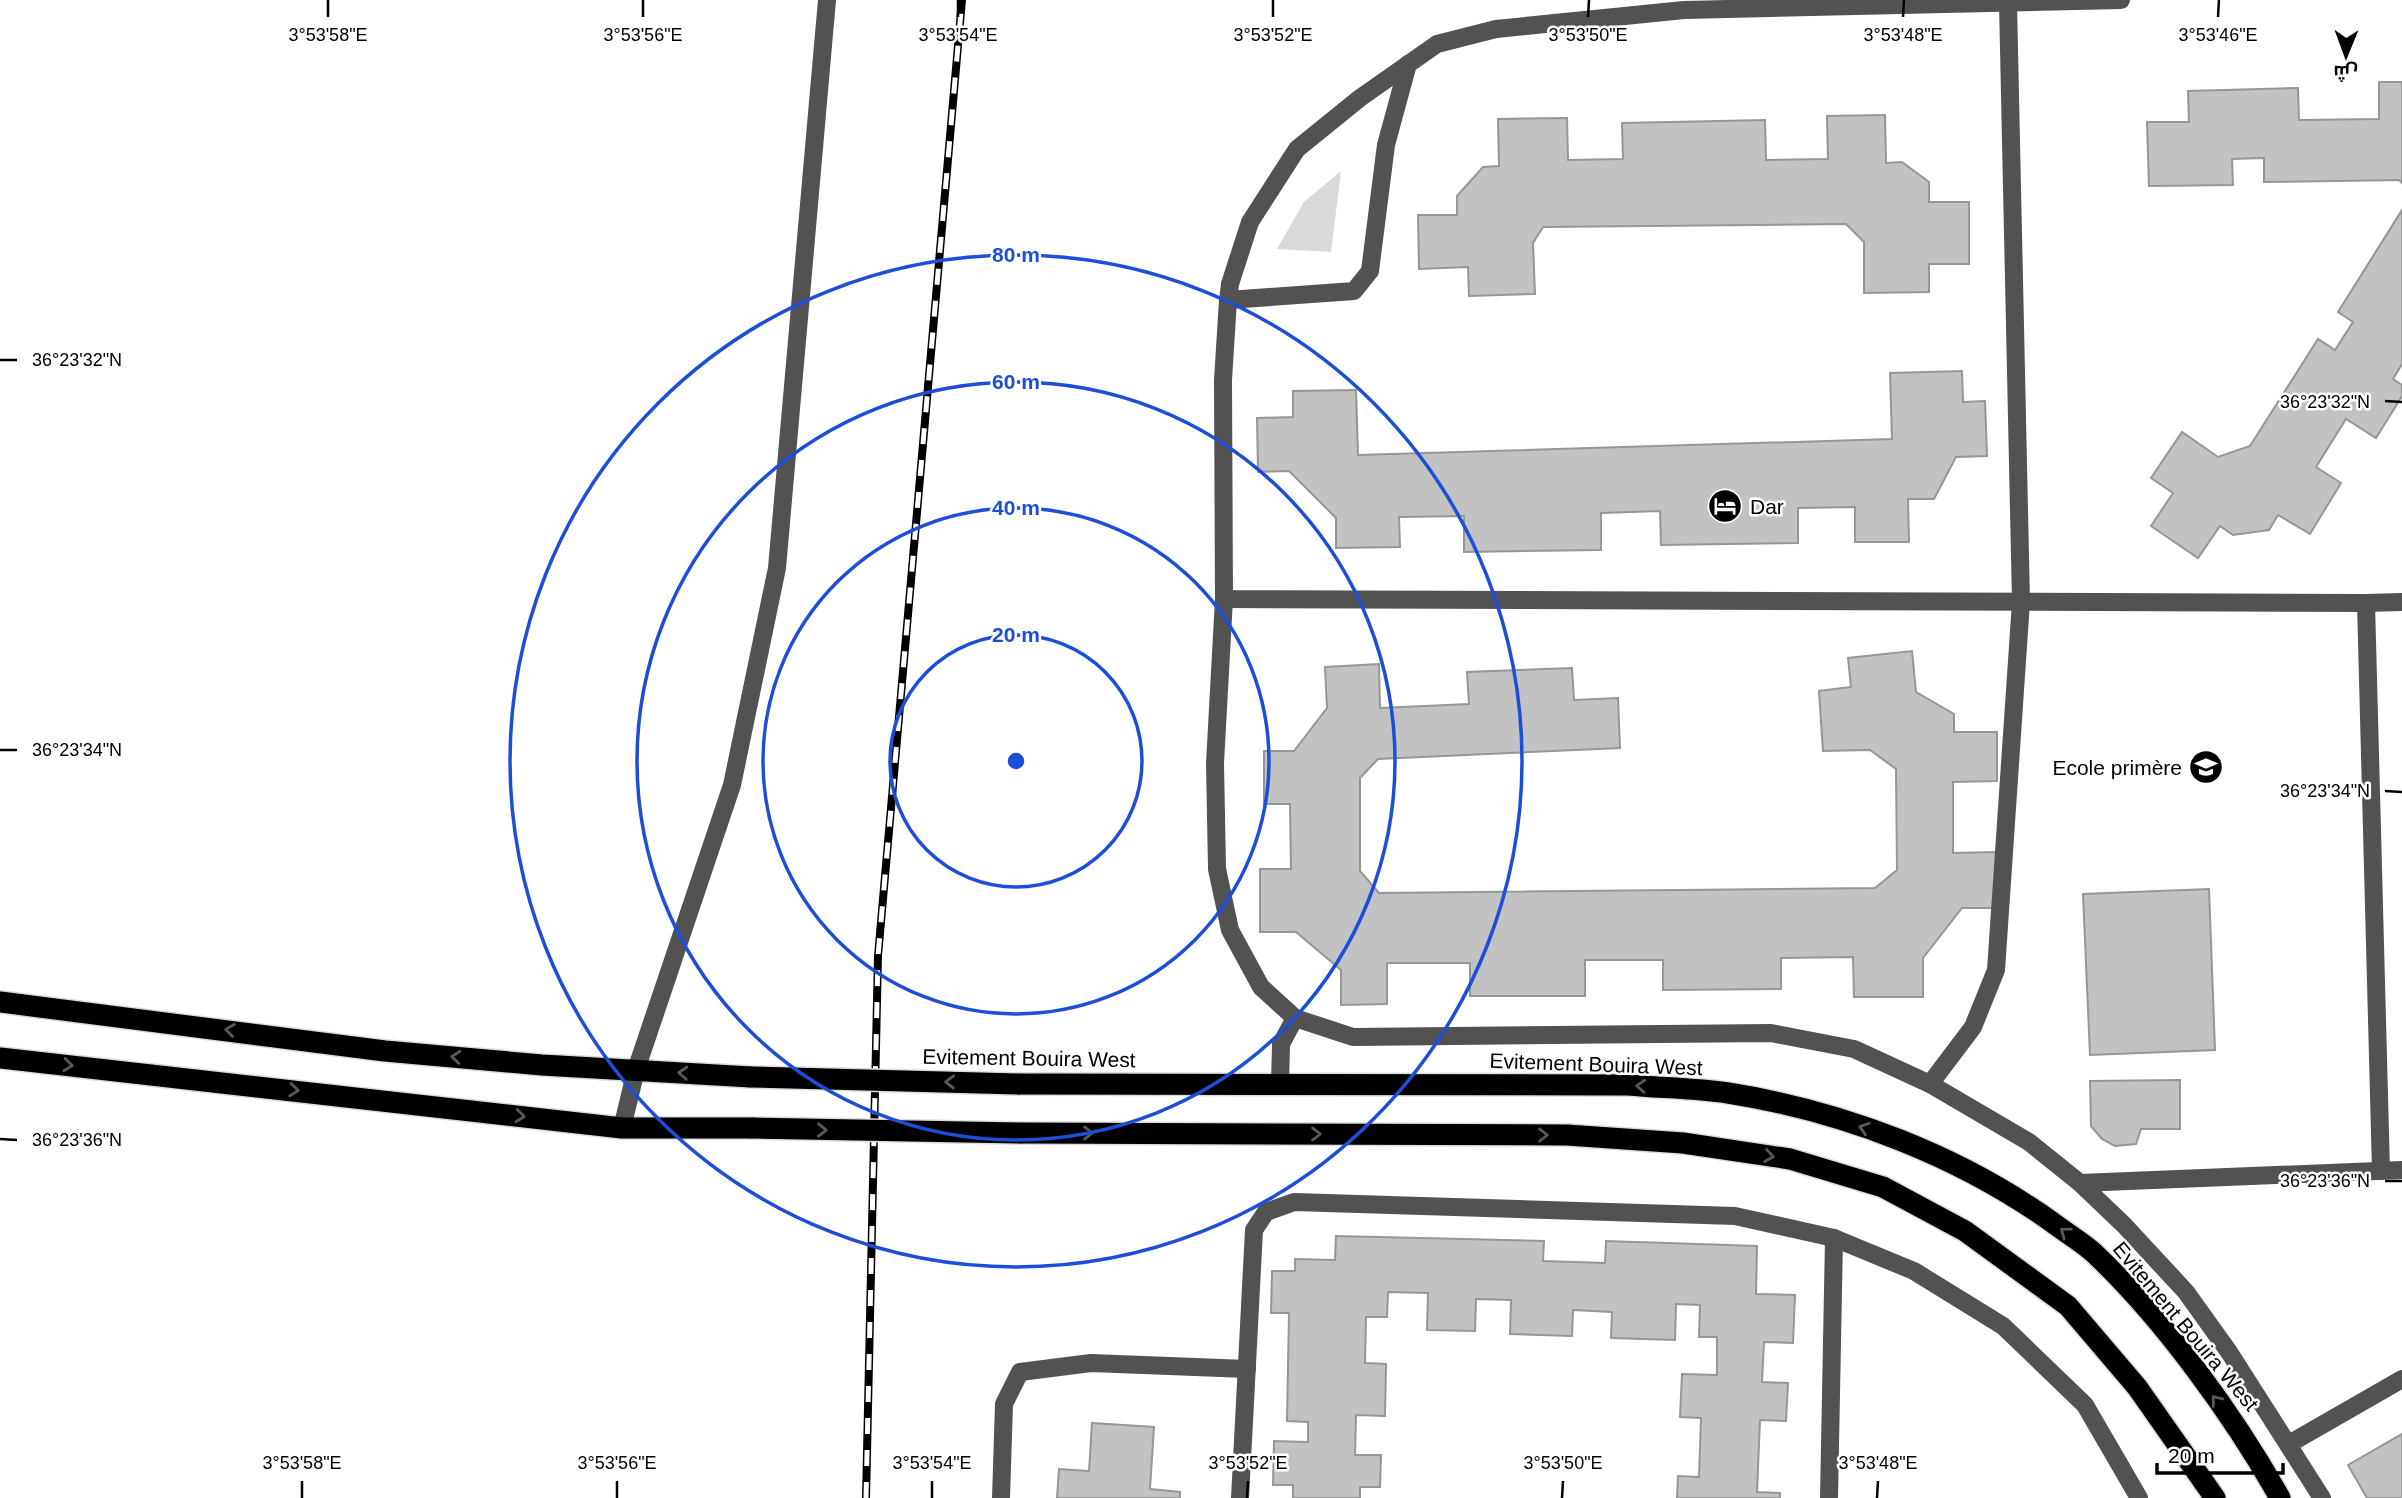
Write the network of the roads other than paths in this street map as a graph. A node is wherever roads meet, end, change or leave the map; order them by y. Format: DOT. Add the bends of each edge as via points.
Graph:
graph roads {
  1 [pos="827,0"];
  2 [pos="2121,0"];
  3 [pos="2008,3"];
  4 [pos="1684,5"];
  5 [pos="1408,64"];
  6 [pos="1228,300"];
  7 [pos="1224,598"];
  8 [pos="2021,602"];
  9 [pos="2367,603"];
  10 [pos="2402,603"];
  11 [pos="0,1002"];
  12 [pos="1295,1018"];
  13 [pos="0,1058"];
  14 [pos="636,1070"];
  15 [pos="1930,1084"];
  16 [pos="1280,1085"];
  17 [pos="622,1128"];
  18 [pos="2402,1170"];
  19 [pos="2381,1171"];
  20 [pos="2080,1183"];
  21 [pos="1834,1238"];
  22 [pos="1247,1368"];
  23 [pos="2402,1379"];
  24 [pos="2289,1444"];
  25 [pos="1001,1498"];
  26 [pos="1240,1498"];
  27 [pos="1829,1498"];
  28 [pos="2139,1498"];
  29 [pos="2214,1498"];
  30 [pos="2280,1498"];
  31 [pos="2322,1498"];
  1 -- 14 [label="street" via="777,568 732,785"];
  2 -- 3 [label="street"];
  3 -- 4 [label="street"];
  3 -- 8 [label="street"];
  4 -- 5 [label="street" via="1496,29 1437,44"];
  5 -- 6 [label="street" via="1297,149 1250,222"];
  5 -- 6 [label="street" via="1387,145 1370,271 1354,291"];
  6 -- 7 [label="street" via="1223,380"];
  7 -- 8 [label="street"];
  7 -- 12 [label="street" via="1215,762 1217,869 1230,930 1261,987"];
  8 -- 9 [label="street"];
  8 -- 15 [label="street" via="1996,970 1973,1027"];
  9 -- 10 [label="street"];
  9 -- 19 [label="street"];
  14 -- 11 [label="highway, Evitement Bouira West, one-way" via="386,1051"];
  12 -- 15 [label="street" via="1353,1037 1771,1032 1854,1049"];
  12 -- 16 [label="street" via="1281,1044"];
  13 -- 17 [label="highway, one-way"];
  16 -- 14 [label="highway, Evitement Bouira West, one-way, bridge" via="1018,1084"];
  14 -- 17 [label="street"];
  15 -- 20 [label="street" via="2029,1142"];
  30 -- 16 [label="highway, Evitement Bouira West, one-way" via="2248,1440 2149,1313 2093,1252 2033,1208 1973,1174 1885,1135 1794,1106 1726,1093 1628,1086"];
  17 -- 29 [label="highway, one-way, bridge" via="1567,1135 1683,1143 1790,1159 1870,1183 1965,1231 2068,1306 2137,1387"];
  18 -- 19 [label="street"];
  19 -- 20 [label="street"];
  20 -- 24 [label="street" via="2186,1292"];
  21 -- 22 [label="street" via="1735,1216 1294,1202 1266,1212 1254,1230"];
  21 -- 27 [label="street"];
  21 -- 28 [label="street" via="1914,1271 2003,1326 2085,1405"];
  22 -- 25 [label="street" via="1091,1363 1020,1372 1004,1404"];
  22 -- 26 [label="street"];
  23 -- 24 [label="street"];
  24 -- 31 [label="street"];
}
